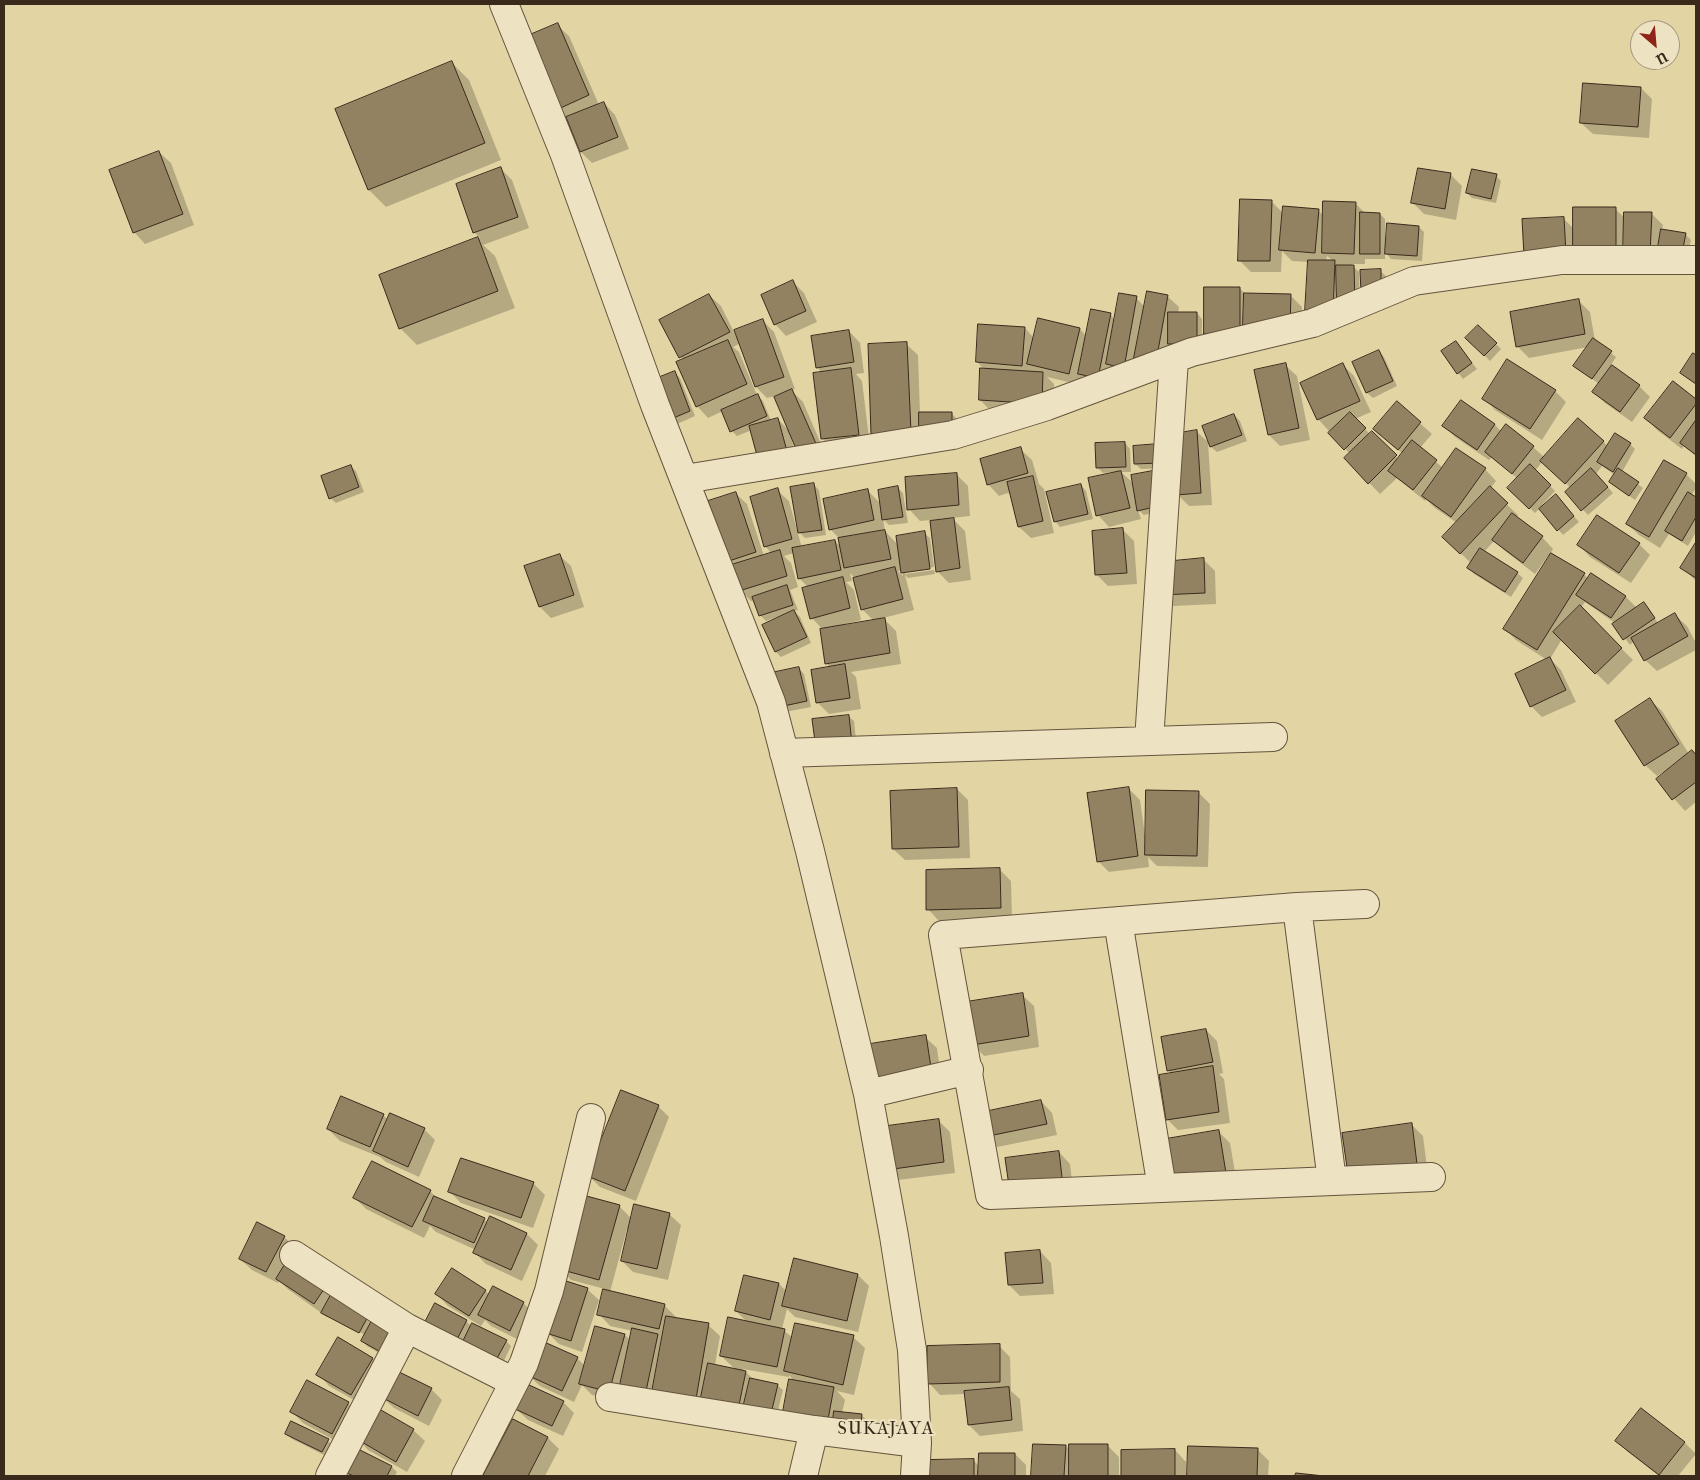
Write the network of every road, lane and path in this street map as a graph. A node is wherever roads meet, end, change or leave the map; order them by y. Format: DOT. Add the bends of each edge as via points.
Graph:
graph roads {
  1 [pos="504,4"];
  2 [pos="1696,260"];
  3 [pos="1174,359"];
  4 [pos="685,479"];
  5 [pos="1273,737"];
  6 [pos="1149,741"];
  7 [pos="784,753"];
  8 [pos="1365,904"];
  9 [pos="1297,907"];
  10 [pos="1118,921"];
  11 [pos="968,1070"];
  12 [pos="868,1094"];
  13 [pos="591,1118"];
  14 [pos="1431,1177"];
  15 [pos="1332,1181"];
  16 [pos="1162,1188"];
  17 [pos="294,1255"];
  18 [pos="407,1328"];
  19 [pos="514,1382"];
  20 [pos="610,1397"];
  21 [pos="814,1430"];
  22 [pos="917,1443"];
  23 [pos="330,1476"];
  24 [pos="466,1476"];
  25 [pos="803,1476"];
  26 [pos="915,1476"];
  1 -- 4 [label="street" via="565,155"];
  2 -- 3 [label="street" via="1562,260 1414,281 1313,323"];
  3 -- 4 [label="street" via="1047,406 953,435"];
  3 -- 6 [label="street"];
  4 -- 7 [label="street" via="771,702"];
  5 -- 6 [label="street"];
  6 -- 7 [label="street"];
  7 -- 12 [label="street"];
  8 -- 9 [label="street"];
  9 -- 10 [label="street"];
  9 -- 15 [label="street"];
  10 -- 11 [label="street" via="943,935"];
  10 -- 16 [label="street"];
  11 -- 12 [label="street"];
  11 -- 16 [label="street" via="990,1195"];
  12 -- 22 [label="street" via="912,1350"];
  13 -- 19 [label="street" via="549,1291 524,1364"];
  14 -- 15 [label="street"];
  15 -- 16 [label="street"];
  17 -- 18 [label="street"];
  18 -- 19 [label="street"];
  18 -- 23 [label="street"];
  19 -- 24 [label="street"];
  20 -- 21 [label="street"];
  21 -- 22 [label="street"];
  21 -- 25 [label="street"];
  22 -- 26 [label="street"];
}
